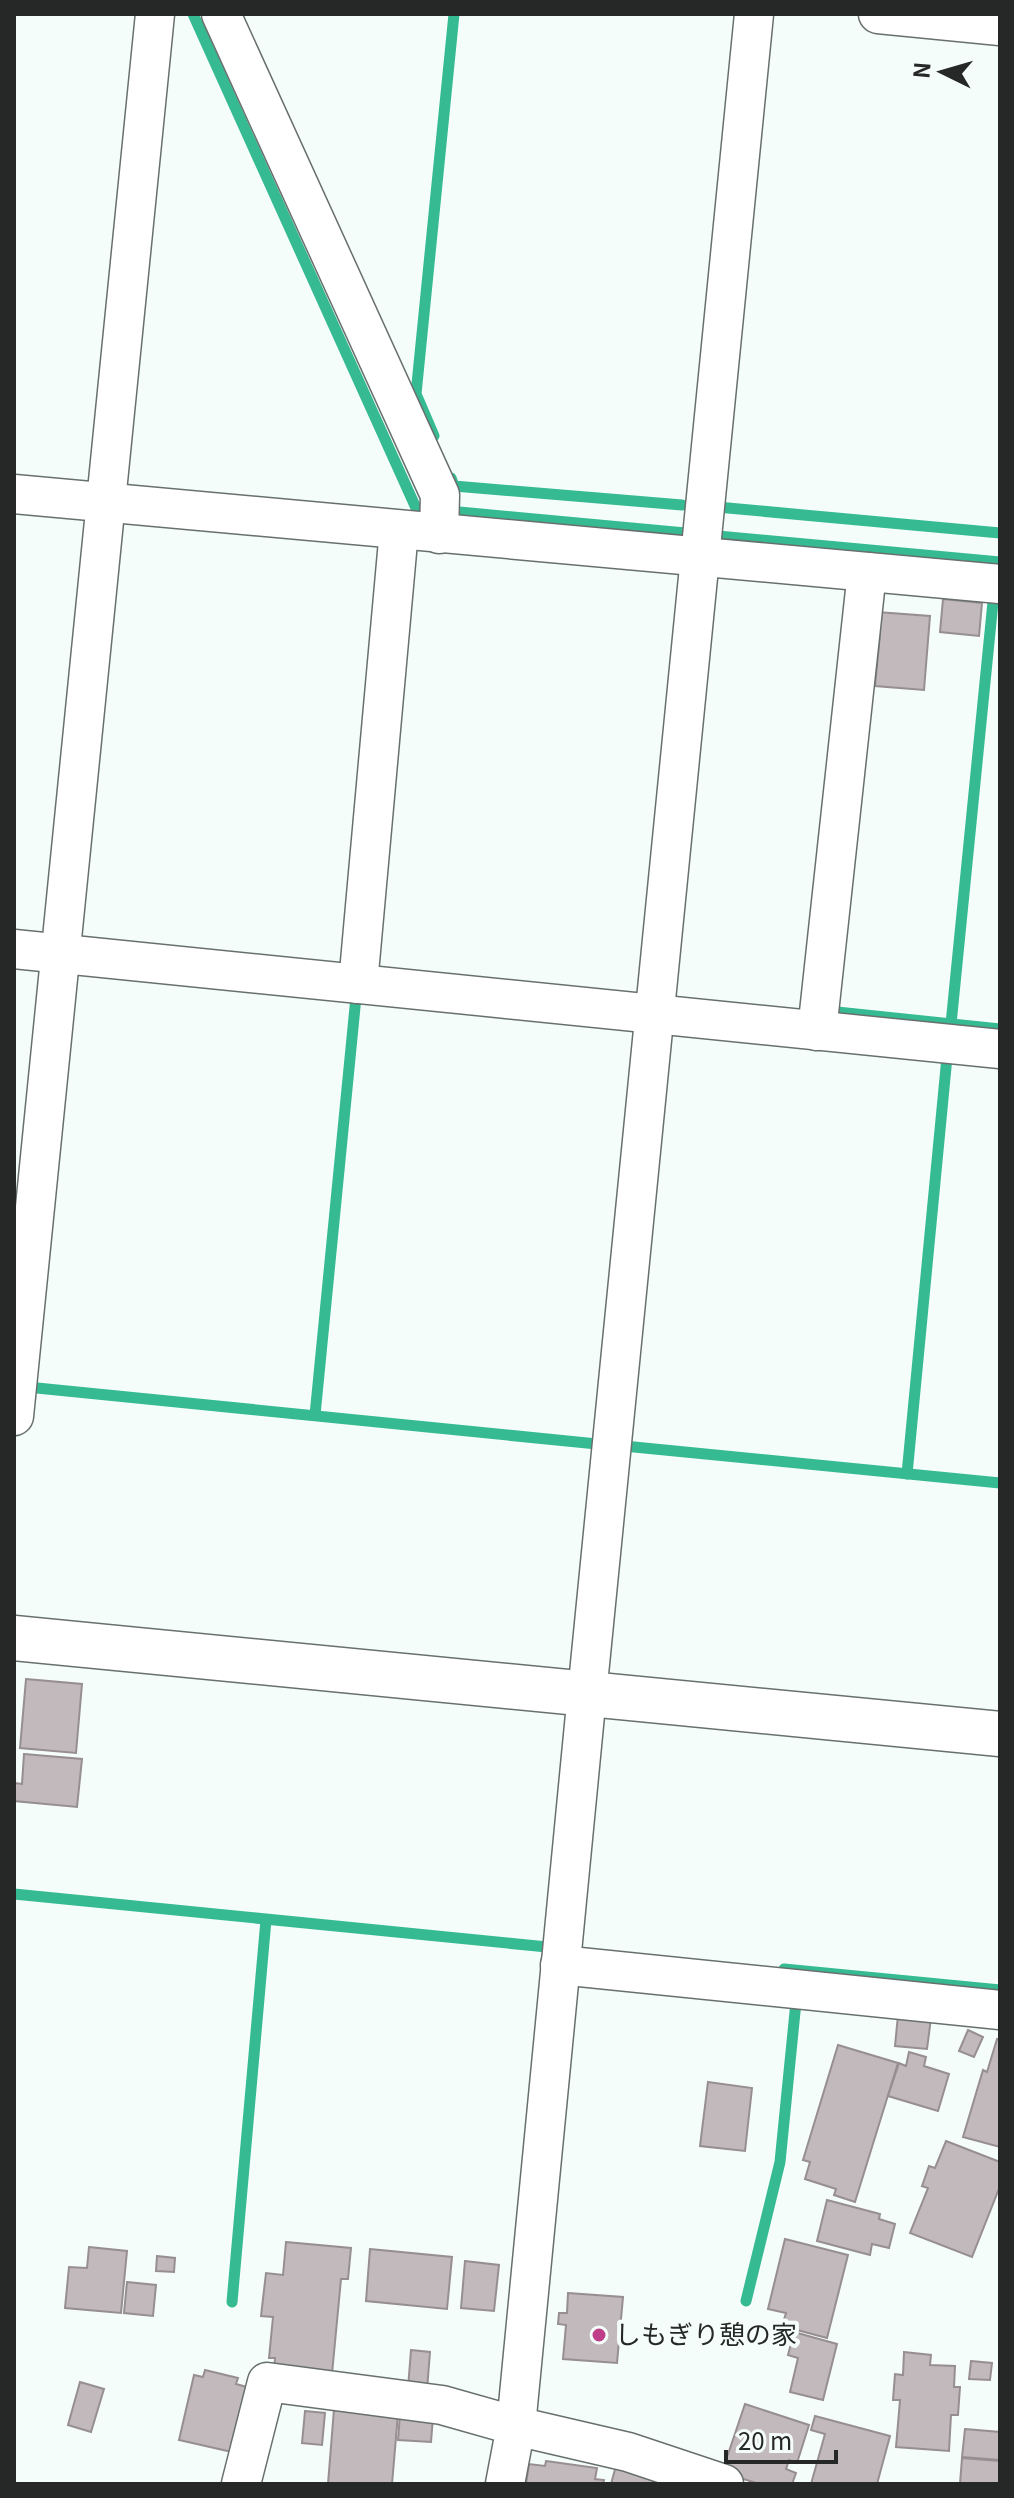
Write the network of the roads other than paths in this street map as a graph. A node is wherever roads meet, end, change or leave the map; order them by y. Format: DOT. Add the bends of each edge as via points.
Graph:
graph roads {
  1 [pos="155,14"];
  2 [pos="221,14"];
  3 [pos="754,14"];
  4 [pos="878,14"];
  5 [pos="1000,26"];
  6 [pos="14,494"];
  7 [pos="106,503"];
  8 [pos="439,517"];
  9 [pos="399,530"];
  10 [pos="702,542"];
  11 [pos="867,572"];
  12 [pos="1000,584"];
  13 [pos="14,949"];
  14 [pos="61,954"];
  15 [pos="358,984"];
  16 [pos="655,1014"];
  17 [pos="817,1031"];
  18 [pos="1000,1049"];
  19 [pos="14,1416"];
  20 [pos="14,1638"];
  21 [pos="587,1694"];
  22 [pos="1000,1734"];
  23 [pos="560,1965"];
  24 [pos="1000,2010"];
  25 [pos="516,2426"];
  26 [pos="241,2484"];
  27 [pos="505,2484"];
  28 [pos="724,2484"];
  1 -- 7 [label="street"];
  2 -- 8 [label="street"];
  3 -- 10 [label="street"];
  4 -- 5 [label="street"];
  6 -- 7 [label="street"];
  7 -- 9 [label="street"];
  7 -- 14 [label="street"];
  8 -- 9 [label="street"];
  8 -- 10 [label="street"];
  9 -- 15 [label="street"];
  10 -- 11 [label="street"];
  10 -- 16 [label="street"];
  11 -- 12 [label="street"];
  11 -- 17 [label="street"];
  13 -- 14 [label="street"];
  14 -- 15 [label="street"];
  14 -- 19 [label="street"];
  15 -- 16 [label="street"];
  16 -- 17 [label="street"];
  16 -- 21 [label="street"];
  17 -- 18 [label="street"];
  20 -- 21 [label="street"];
  21 -- 22 [label="street"];
  21 -- 23 [label="street"];
  23 -- 24 [label="street"];
  23 -- 25 [label="street"];
  25 -- 26 [label="street" via="442,2405 267,2382"];
  25 -- 27 [label="street"];
  25 -- 28 [label="street" via="628,2452"];
}
